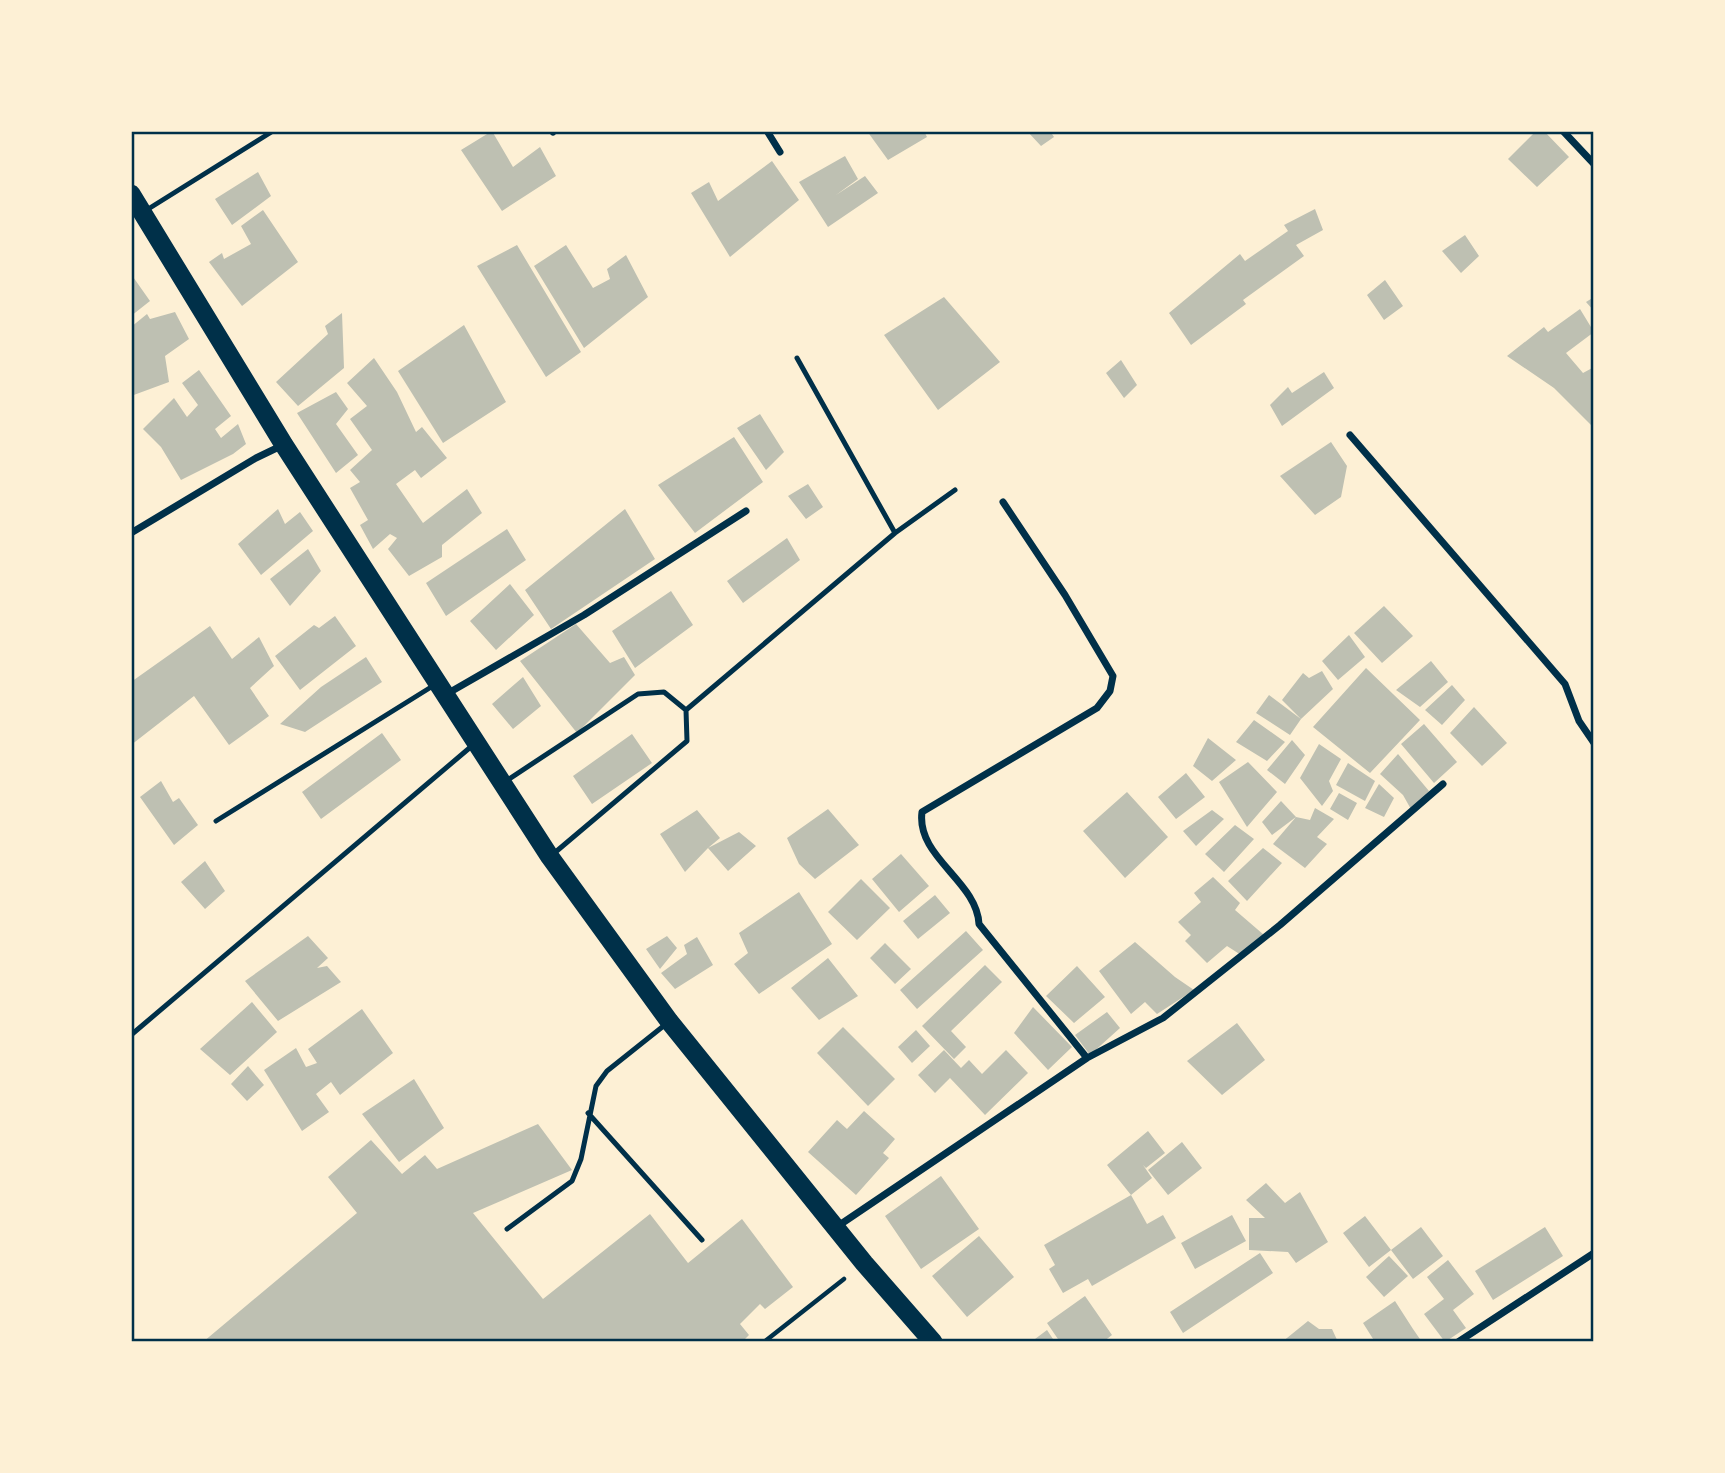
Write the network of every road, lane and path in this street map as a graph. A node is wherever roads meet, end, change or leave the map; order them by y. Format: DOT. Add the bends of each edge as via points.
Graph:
graph roads {
  1 [pos="273,131"];
  2 [pos="767,131"];
  3 [pos="1563,131"];
  4 [pos="780,152"];
  5 [pos="1594,164"];
  6 [pos="131,194"];
  7 [pos="143,213"];
  8 [pos="796,358"];
  9 [pos="1350,435"];
  10 [pos="284,445"];
  11 [pos="956,490"];
  12 [pos="1003,502"];
  13 [pos="746,510"];
  14 [pos="131,533"];
  15 [pos="895,534"];
  16 [pos="441,689"];
  17 [pos="686,710"];
  18 [pos="476,743"];
  19 [pos="1594,743"];
  20 [pos="504,783"];
  21 [pos="1443,784"];
  22 [pos="216,821"];
  23 [pos="550,857"];
  24 [pos="669,1021"];
  25 [pos="131,1035"];
  26 [pos="1087,1058"];
  27 [pos="588,1113"];
  28 [pos="837,1227"];
  29 [pos="507,1229"];
  30 [pos="702,1240"];
  31 [pos="1594,1253"];
  32 [pos="864,1263"];
  33 [pos="764,1342"];
  34 [pos="933,1342"];
  35 [pos="1458,1342"];
  1 -- 7 [label="lane"];
  2 -- 4 [label="street"];
  3 -- 5 [label="street"];
  6 -- 7 [label="highway"];
  7 -- 10 [label="highway"];
  8 -- 15 [label="lane"];
  9 -- 19 [label="street" via="1565,684 1579,721"];
  10 -- 14 [label="street"];
  10 -- 16 [label="highway"];
  11 -- 15 [label="lane"];
  12 -- 26 [label="street" via="1113,676 1110,691 1097,708 922,812 921,822 925,838 978,909 979,924"];
  13 -- 16 [label="street" via="584,615"];
  15 -- 17 [label="lane"];
  16 -- 18 [label="highway"];
  16 -- 22 [label="lane"];
  17 -- 20 [label="lane" via="664,692 638,694"];
  17 -- 23 [label="lane" via="687,741"];
  18 -- 20 [label="highway"];
  18 -- 25 [label="lane"];
  20 -- 23 [label="highway"];
  21 -- 26 [label="street" via="1280,925 1163,1018"];
  23 -- 24 [label="highway"];
  24 -- 27 [label="lane" via="607,1071 596,1086"];
  24 -- 28 [label="highway"];
  26 -- 28 [label="street"];
  27 -- 29 [label="lane" via="581,1159 572,1181"];
  27 -- 30 [label="lane"];
  28 -- 32 [label="highway"];
  31 -- 35 [label="street"];
  32 -- 33 [label="path"];
  32 -- 34 [label="highway"];
}
